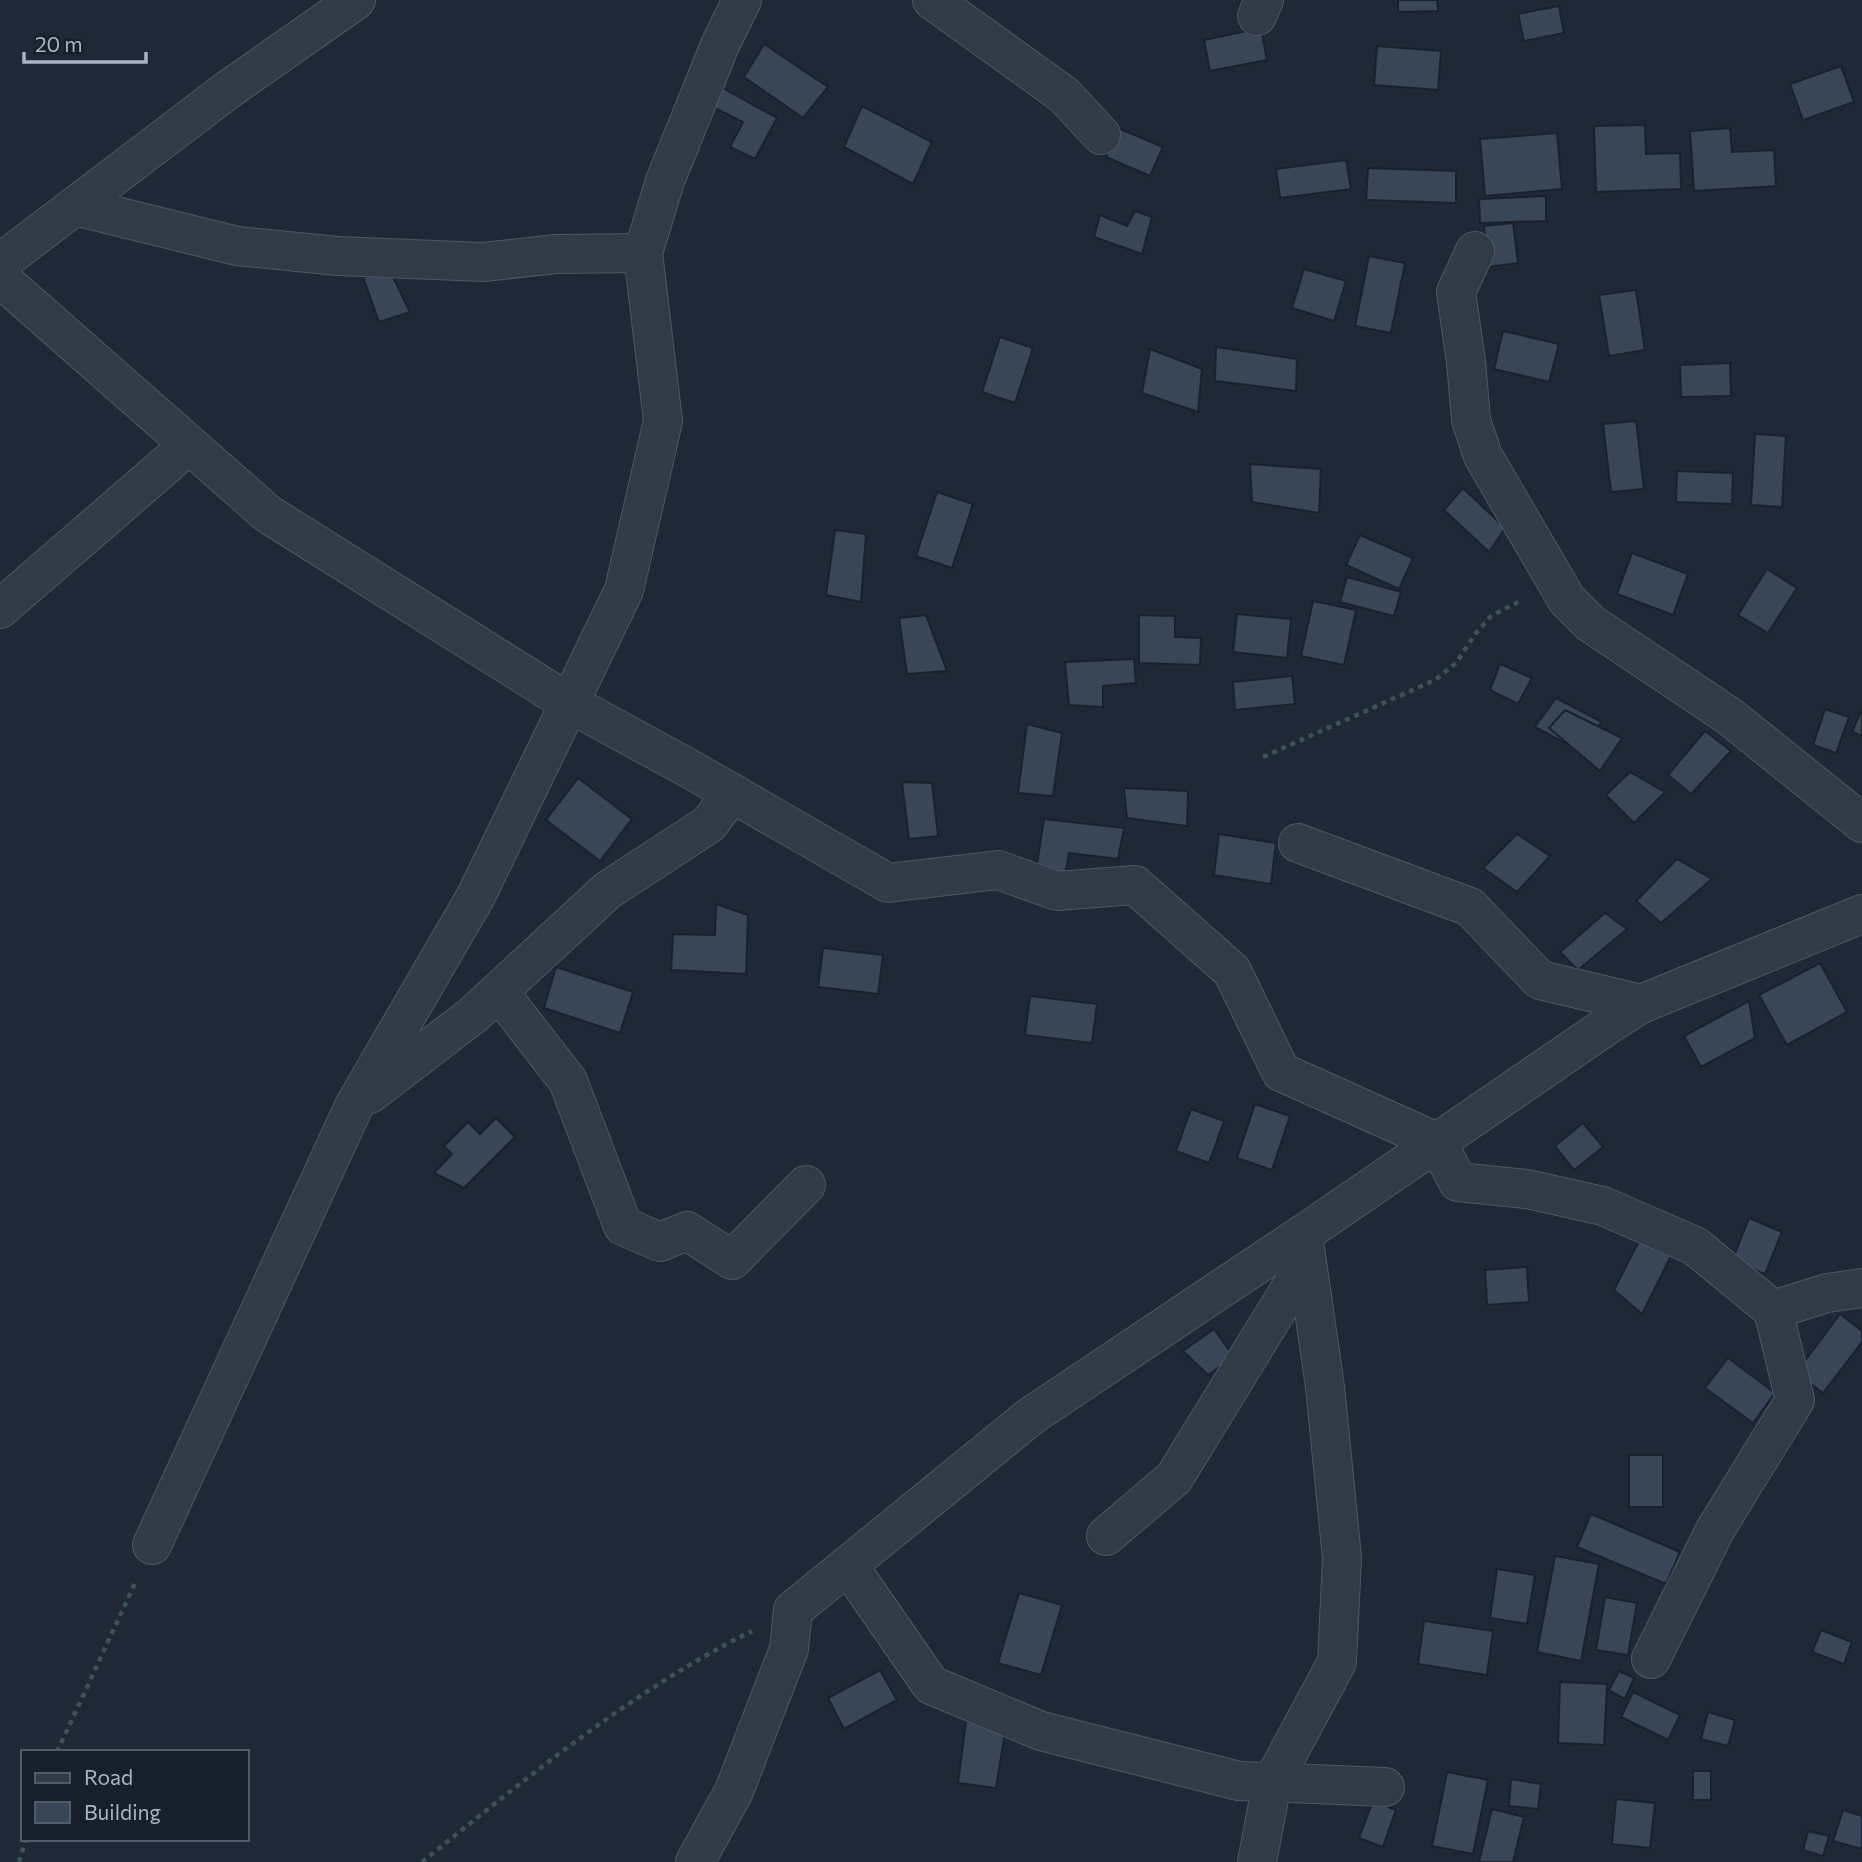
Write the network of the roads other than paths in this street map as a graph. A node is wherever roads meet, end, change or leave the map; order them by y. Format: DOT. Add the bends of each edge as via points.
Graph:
graph roads {
  1 [pos="356,0"];
  2 [pos="742,0"];
  3 [pos="932,0"];
  4 [pos="1101,135"];
  5 [pos="75,206"];
  6 [pos="1475,251"];
  7 [pos="643,253"];
  8 [pos="0,263"];
  9 [pos="0,278"];
  10 [pos="189,445"];
  11 [pos="0,609"];
  12 [pos="569,704"];
  13 [pos="732,793"];
  14 [pos="1862,823"];
  15 [pos="1298,843"];
  16 [pos="1862,914"];
  17 [pos="499,992"];
  18 [pos="1641,1004"];
  19 [pos="354,1106"];
  20 [pos="1437,1142"];
  21 [pos="806,1185"];
  22 [pos="1305,1249"];
  23 [pos="1862,1288"];
  24 [pos="1773,1310"];
  25 [pos="1106,1536"];
  26 [pos="152,1545"];
  27 [pos="848,1565"];
  28 [pos="1651,1659"];
  29 [pos="1272,1783"];
  30 [pos="1385,1787"];
  31 [pos="695,1862"];
  32 [pos="1257,1862"];
  1 -- 5 [label="street"];
  2 -- 7 [label="street" via="665,181"];
  3 -- 4 [label="street" via="1064,95"];
  5 -- 7 [label="street" via="237,246 338,256 483,262 556,254"];
  5 -- 8 [label="street"];
  6 -- 14 [label="street" via="1456,292 1471,420 1483,456 1567,600 1590,623 1729,716"];
  7 -- 12 [label="street" via="663,421 624,590"];
  9 -- 10 [label="street"];
  10 -- 11 [label="street"];
  10 -- 12 [label="street" via="268,514"];
  12 -- 13 [label="street"];
  12 -- 19 [label="street" via="476,896"];
  13 -- 17 [label="street" via="709,824 608,890"];
  13 -- 20 [label="street" via="888,883 998,870 1057,891 1135,885 1232,971 1281,1072"];
  15 -- 18 [label="street" via="1471,907 1540,980"];
  16 -- 18 [label="street"];
  17 -- 19 [label="street"];
  17 -- 21 [label="street" via="568,1081 623,1226 660,1242 687,1231 732,1259"];
  18 -- 20 [label="street"];
  19 -- 26 [label="street"];
  20 -- 22 [label="street"];
  20 -- 24 [label="street" via="1458,1182 1527,1189 1603,1206 1695,1245"];
  22 -- 25 [label="street" via="1174,1478"];
  22 -- 27 [label="street" via="1031,1416"];
  22 -- 29 [label="street" via="1342,1558 1337,1662"];
  23 -- 24 [label="street" via="1827,1293"];
  24 -- 28 [label="street" via="1795,1400 1714,1530"];
  27 -- 29 [label="street" via="932,1685 1041,1731 1238,1781"];
  27 -- 31 [label="street" via="793,1610 789,1649 739,1779"];
  29 -- 30 [label="street"];
  29 -- 32 [label="street"];
}
